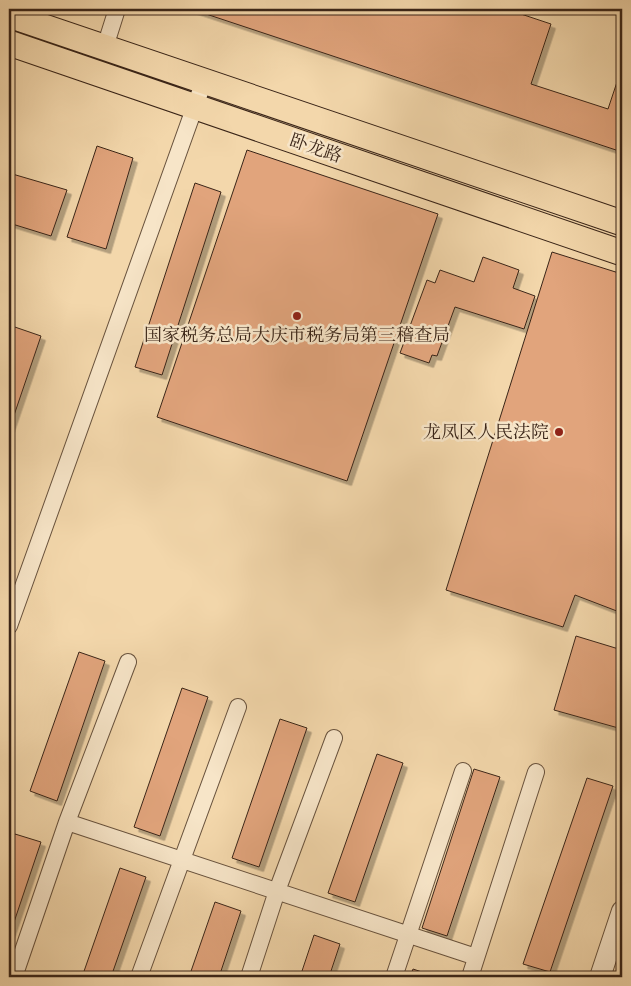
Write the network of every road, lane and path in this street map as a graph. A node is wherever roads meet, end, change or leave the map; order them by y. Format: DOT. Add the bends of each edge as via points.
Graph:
graph roads {
  1 [pos="117,9"];
  2 [pos="9,15"];
  3 [pos="9,43"];
  4 [pos="105,47"];
  5 [pos="204,81"];
  6 [pos="194,107"];
  7 [pos="622,223"];
  8 [pos="622,253"];
  9 [pos="9,626"];
  10 [pos="128,662"];
  11 [pos="238,707"];
  12 [pos="334,738"];
  13 [pos="464,771"];
  14 [pos="536,772"];
  15 [pos="67,822"];
  16 [pos="182,860"];
  17 [pos="277,891"];
  18 [pos="622,910"];
  19 [pos="408,934"];
  20 [pos="617,941"];
  21 [pos="476,957"];
  22 [pos="14,977"];
  23 [pos="139,977"];
  24 [pos="249,977"];
  25 [pos="394,977"];
  26 [pos="470,977"];
  27 [pos="600,977"];
  1 -- 4 [label="street"];
  2 -- 4 [label="main road, 卧龙路"];
  3 -- 6 [label="main road, 卧龙路"];
  4 -- 5 [label="main road, 卧龙路"];
  5 -- 6 [label="street"];
  5 -- 7 [label="main road, 卧龙路"];
  6 -- 8 [label="main road, 卧龙路"];
  6 -- 9 [label="street"];
  10 -- 15 [label="street"];
  11 -- 16 [label="street"];
  12 -- 17 [label="street"];
  13 -- 19 [label="street"];
  14 -- 21 [label="street"];
  15 -- 16 [label="street"];
  15 -- 22 [label="street"];
  16 -- 17 [label="street"];
  16 -- 23 [label="street"];
  17 -- 19 [label="street"];
  17 -- 24 [label="street"];
  18 -- 20 [label="street"];
  19 -- 21 [label="street"];
  19 -- 25 [label="street"];
  20 -- 27 [label="street"];
  21 -- 26 [label="street"];
}
